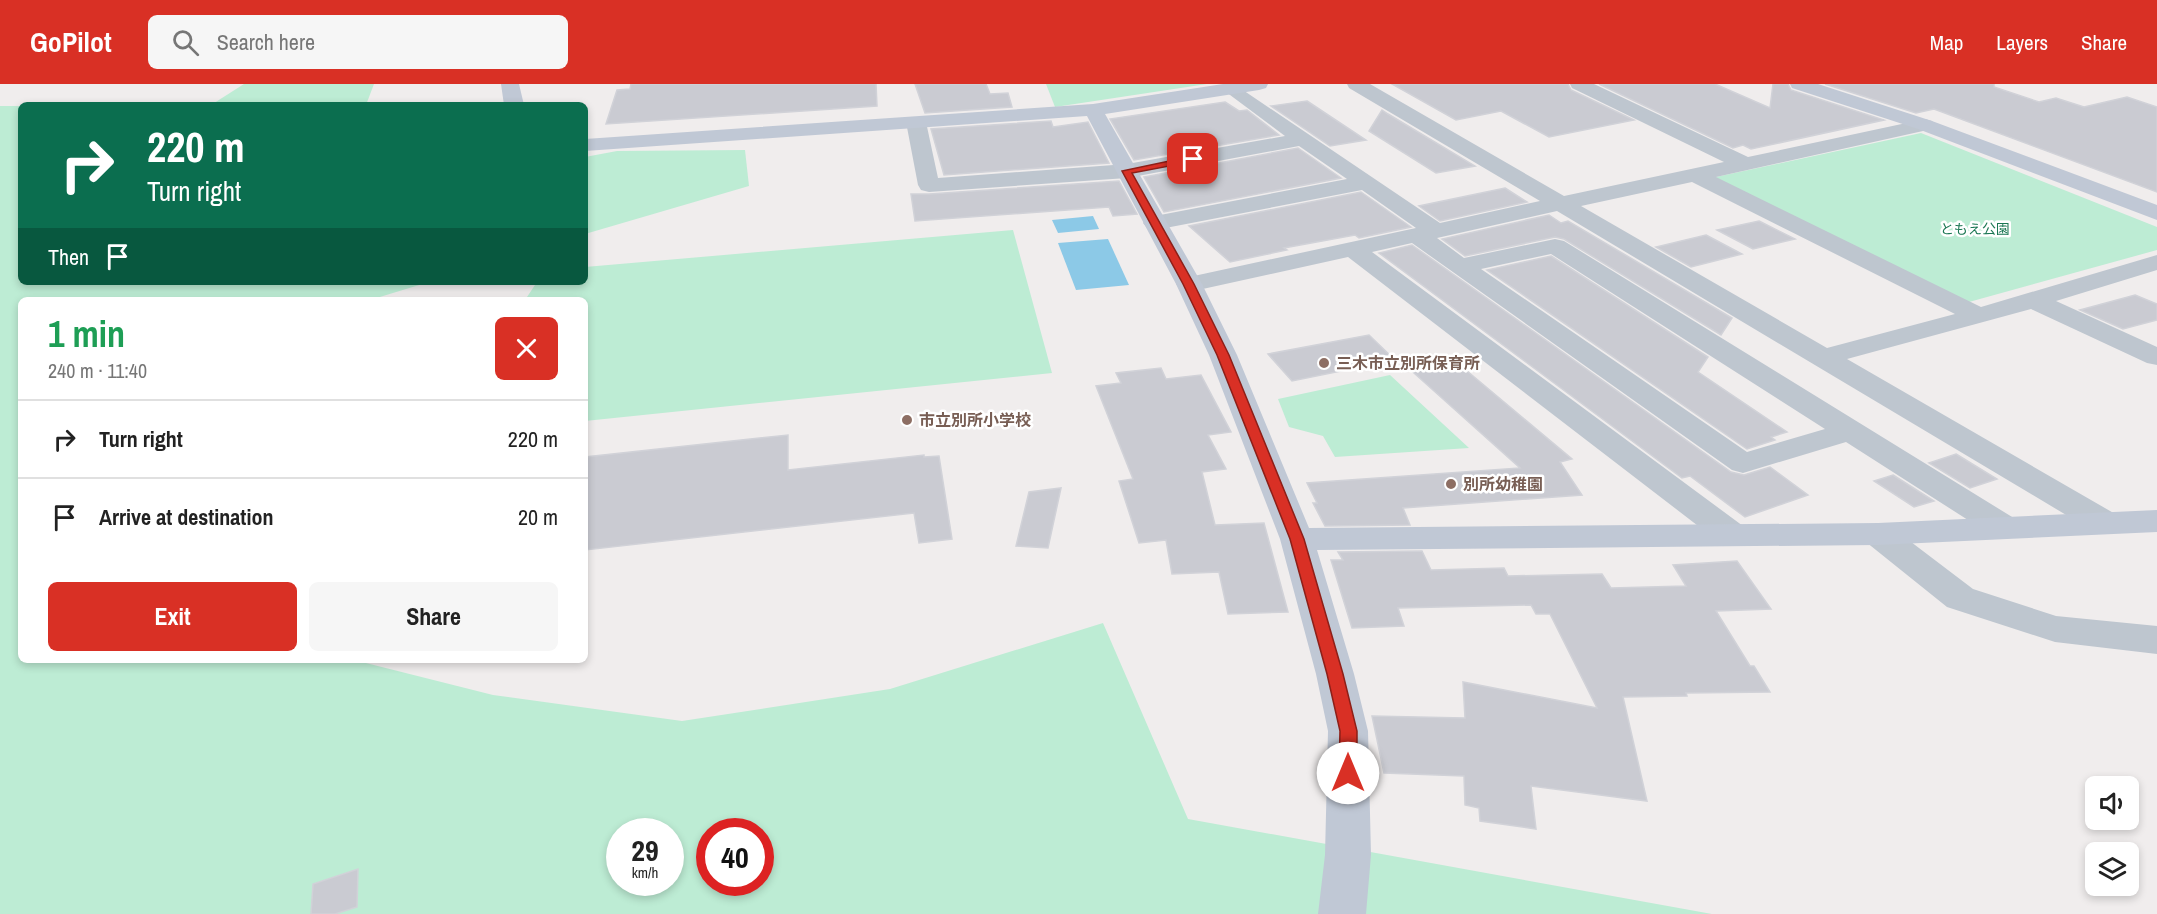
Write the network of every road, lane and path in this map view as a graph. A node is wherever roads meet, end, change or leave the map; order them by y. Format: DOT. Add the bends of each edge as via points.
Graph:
graph roads {
  1 [pos="510,84"];
  2 [pos="1259,84"];
  3 [pos="1356,84"];
  4 [pos="1579,84"];
  5 [pos="1799,84"];
  6 [pos="1231,89"];
  7 [pos="513,102"];
  8 [pos="1093,110"];
  9 [pos="916,122"];
  10 [pos="1925,125"];
  11 [pos="1303,139"];
  12 [pos="588,145"];
  13 [pos="1746,164"];
  14 [pos="1127,171"];
  15 [pos="1695,175"];
  16 [pos="1366,182"];
  17 [pos="1562,204"];
  18 [pos="2157,213"];
  19 [pos="1155,223"];
  20 [pos="1426,233"];
  21 [pos="1353,249"];
  22 [pos="2157,262"];
  23 [pos="1460,266"];
  24 [pos="1189,284"];
  25 [pos="2033,300"];
  26 [pos="1979,316"];
  27 [pos="2157,336"];
  28 [pos="2130,345"];
  29 [pos="1824,357"];
  30 [pos="2157,357"];
  31 [pos="1849,431"];
  32 [pos="2157,521"];
  33 [pos="2105,524"];
  34 [pos="2005,528"];
  35 [pos="1731,534"];
  36 [pos="1878,534"];
  37 [pos="1297,539"];
  38 [pos="2157,640"];
  39 [pos="1342,914"];
  1 -- 7 [label="street"];
  2 -- 6 [label="street"];
  3 -- 17 [label="street"];
  4 -- 13 [label="street"];
  5 -- 10 [label="street"];
  6 -- 8 [label="street"];
  6 -- 11 [label="street"];
  8 -- 9 [label="street"];
  8 -- 14 [label="street"];
  9 -- 12 [label="street"];
  9 -- 14 [label="street" via="929,185"];
  10 -- 13 [label="street"];
  10 -- 18 [label="street"];
  11 -- 14 [label="street"];
  11 -- 16 [label="street"];
  13 -- 15 [label="street"];
  14 -- 19 [label="street"];
  15 -- 17 [label="street"];
  15 -- 26 [label="street"];
  16 -- 19 [label="street"];
  16 -- 20 [label="street"];
  17 -- 20 [label="street"];
  17 -- 29 [label="street"];
  19 -- 24 [label="street"];
  20 -- 21 [label="street"];
  20 -- 23 [label="street"];
  21 -- 24 [label="street"];
  21 -- 35 [label="street"];
  22 -- 25 [label="street"];
  23 -- 31 [label="street" via="1555,246"];
  23 -- 31 [label="street" via="1743,463"];
  24 -- 37 [label="street" via="1223,355"];
  25 -- 26 [label="street"];
  25 -- 28 [label="street"];
  26 -- 29 [label="street"];
  27 -- 28 [label="street"];
  28 -- 30 [label="street"];
  29 -- 33 [label="street"];
  31 -- 34 [label="street"];
  32 -- 33 [label="street"];
  33 -- 34 [label="street"];
  34 -- 36 [label="street"];
  35 -- 36 [label="street"];
  35 -- 37 [label="street"];
  36 -- 38 [label="street" via="1960,598 2055,629"];
  37 -- 39 [label="street" via="1348,731 1348,855"];
}
